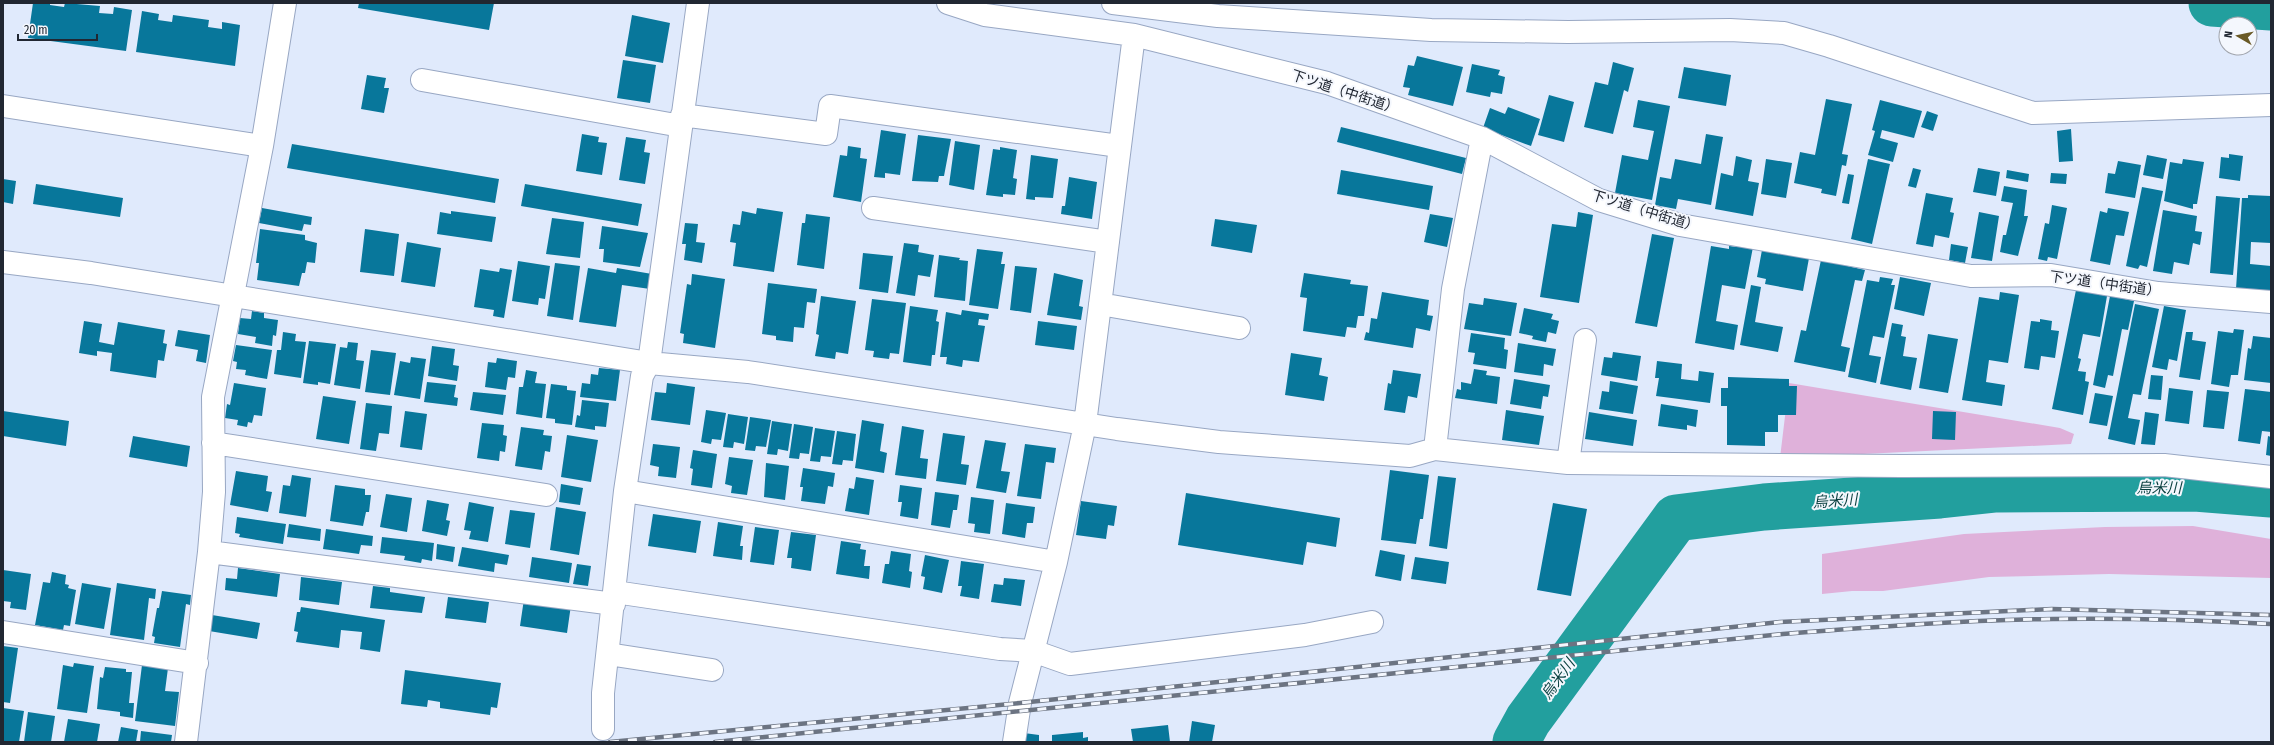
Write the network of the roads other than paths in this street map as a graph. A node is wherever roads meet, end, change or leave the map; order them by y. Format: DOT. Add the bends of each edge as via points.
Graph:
graph roads {
  1 [pos="285,3"];
  2 [pos="698,3"];
  3 [pos="948,3"];
  4 [pos="1113,3"];
  5 [pos="1134,35"];
  6 [pos="422,80"];
  7 [pos="2271,104"];
  8 [pos="3,106"];
  9 [pos="682,121"];
  10 [pos="1482,138"];
  11 [pos="262,146"];
  12 [pos="1120,146"];
  13 [pos="873,208"];
  14 [pos="1108,242"];
  15 [pos="3,262"];
  16 [pos="232,296"];
  17 [pos="2271,302"];
  18 [pos="1100,304"];
  19 [pos="1239,328"];
  20 [pos="1585,340"];
  21 [pos="649,363"];
  22 [pos="1085,424"];
  23 [pos="213,443"];
  24 [pos="1435,449"];
  25 [pos="1568,463"];
  26 [pos="2271,477"];
  27 [pos="625,491"];
  28 [pos="546,495"];
  29 [pos="209,552"];
  30 [pos="1056,562"];
  31 [pos="614,598"];
  32 [pos="1372,622"];
  33 [pos="3,632"];
  34 [pos="1033,651"];
  35 [pos="608,654"];
  36 [pos="197,662"];
  37 [pos="712,670"];
  38 [pos="603,729"];
  39 [pos="186,742"];
  40 [pos="1014,742"];
  1 -- 11 [label="street"];
  2 -- 9 [label="street"];
  3 -- 5 [label="street, 下ツ道（中街道）" via="985,15"];
  4 -- 7 [label="street" via="1218,16 1431,30 1730,30 1784,33 2033,113"];
  5 -- 10 [label="street, 下ツ道（中街道）" via="1326,83"];
  5 -- 12 [label="street"];
  6 -- 9 [label="street"];
  8 -- 11 [label="street"];
  9 -- 12 [label="street" via="826,134 830,106"];
  9 -- 21 [label="street"];
  10 -- 17 [label="street, 下ツ道（中街道）" via="1599,200 1680,225 1971,276 2051,275 2158,292"];
  10 -- 24 [label="street" via="1453,289"];
  11 -- 16 [label="street"];
  12 -- 14 [label="street"];
  13 -- 14 [label="street"];
  14 -- 18 [label="street"];
  15 -- 16 [label="street"];
  16 -- 21 [label="street"];
  16 -- 23 [label="street" via="213,397"];
  18 -- 19 [label="street"];
  18 -- 22 [label="street"];
  20 -- 25 [label="street"];
  21 -- 22 [label="street" via="748,372"];
  21 -- 27 [label="street" via="642,376"];
  22 -- 24 [label="street" via="1218,442 1410,456"];
  22 -- 30 [label="street"];
  23 -- 28 [label="street"];
  23 -- 29 [label="street" via="214,492"];
  24 -- 25 [label="street"];
  25 -- 26 [label="street" via="2164,465"];
  27 -- 30 [label="street"];
  27 -- 31 [label="street"];
  29 -- 31 [label="street"];
  29 -- 36 [label="street"];
  30 -- 34 [label="street"];
  31 -- 34 [label="street"];
  31 -- 35 [label="street"];
  32 -- 34 [label="street" via="1305,635 1070,664"];
  33 -- 36 [label="street"];
  34 -- 40 [label="street" via="1020,703"];
  35 -- 37 [label="street"];
  35 -- 38 [label="street" via="603,693"];
  36 -- 39 [label="street"];
}
